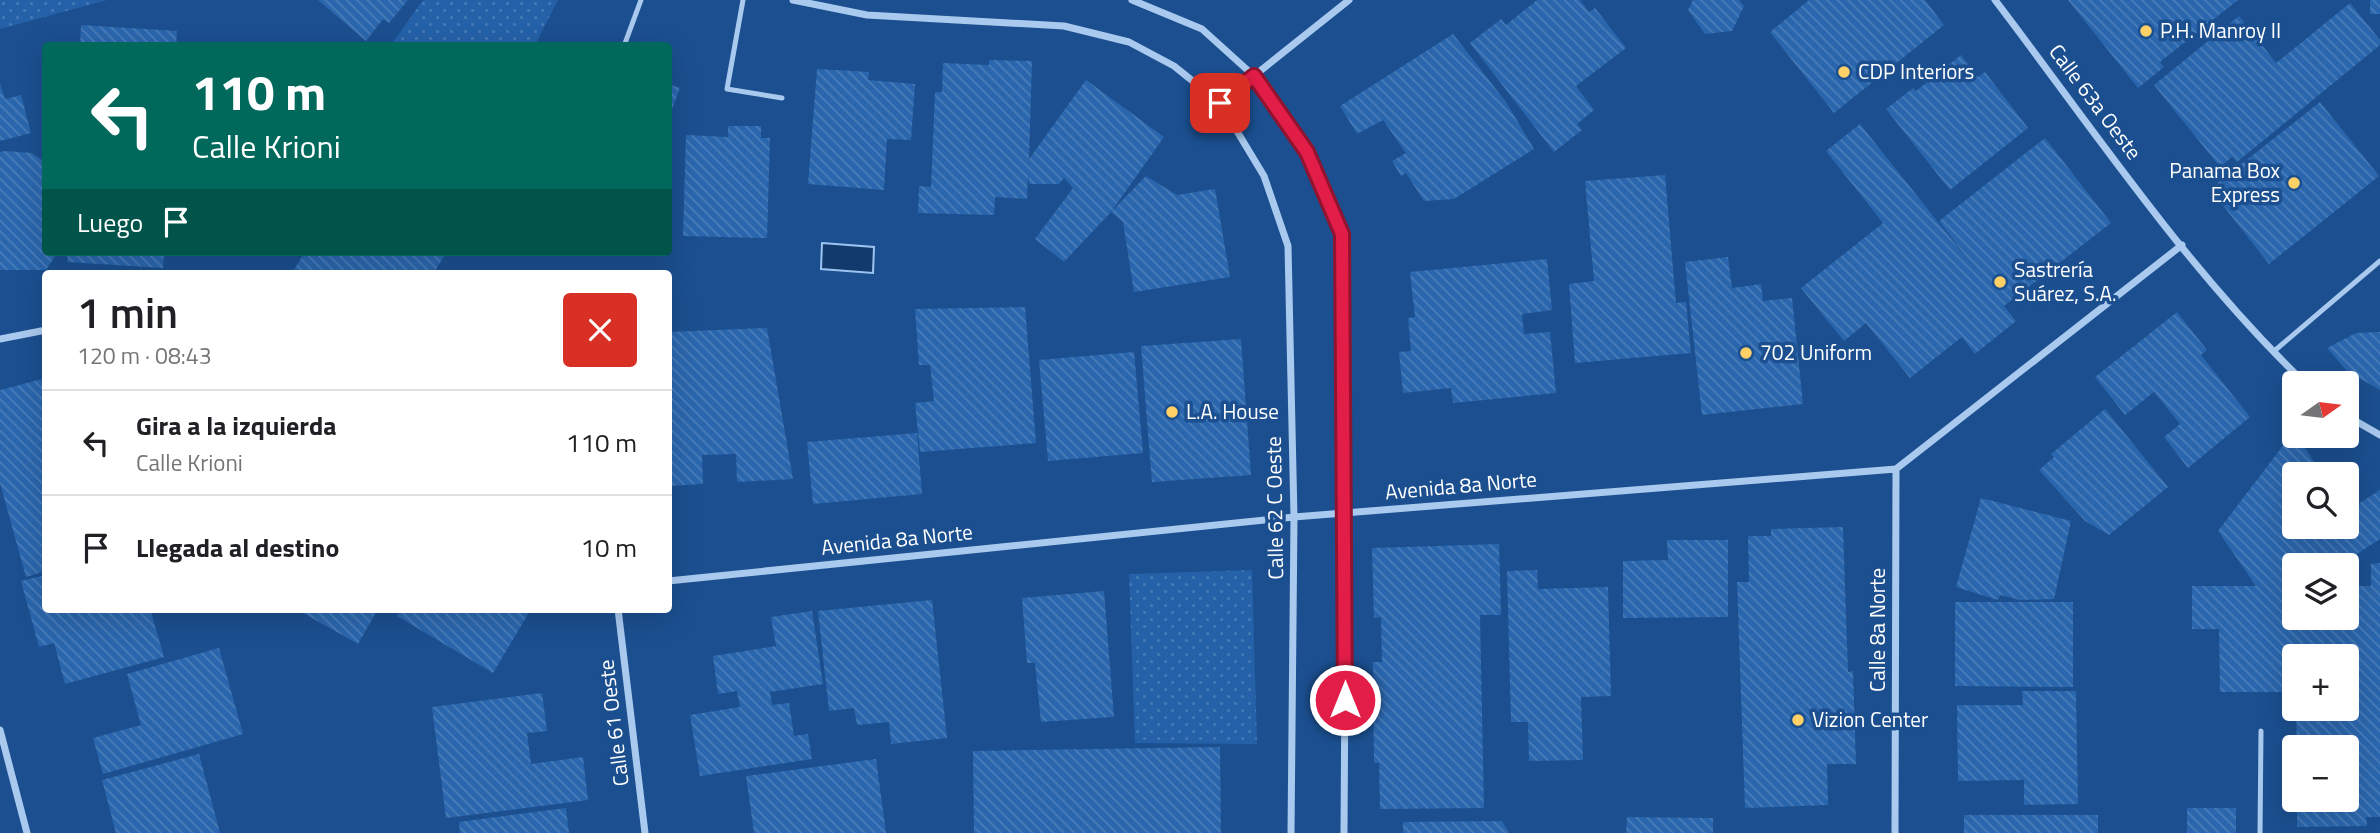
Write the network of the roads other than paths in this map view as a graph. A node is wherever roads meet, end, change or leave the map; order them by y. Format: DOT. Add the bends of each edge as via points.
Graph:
graph roads {
  1 [pos="641,0"];
  2 [pos="743,0"];
  3 [pos="793,0"];
  4 [pos="1132,0"];
  5 [pos="1349,0"];
  6 [pos="1995,0"];
  7 [pos="625,42"];
  8 [pos="1254,76"];
  9 [pos="782,98"];
  10 [pos="1220,103"];
  11 [pos="2182,245"];
  12 [pos="2380,261"];
  13 [pos="42,331"];
  14 [pos="0,338"];
  15 [pos="2273,352"];
  16 [pos="2293,371"];
  17 [pos="2359,423"];
  18 [pos="2380,435"];
  19 [pos="1896,469"];
  20 [pos="1346,513"];
  21 [pos="1294,517"];
  22 [pos="672,581"];
  23 [pos="618,613"];
  24 [pos="0,730"];
  25 [pos="2261,731"];
  26 [pos="27,833"];
  27 [pos="645,833"];
  28 [pos="1291,833"];
  29 [pos="1344,833"];
  30 [pos="1895,833"];
  31 [pos="2260,833"];
  1 -- 7 [label="lane"];
  2 -- 9 [label="lane" via="727,89"];
  3 -- 10 [label="street, Calle 62 C Oeste" via="867,15 1064,26 1129,42 1174,66"];
  4 -- 8 [label="street" via="1202,29"];
  5 -- 8 [label="street"];
  6 -- 11 [label="street, Calle 63a Oeste"];
  8 -- 10 [label="street"];
  8 -- 20 [label="street" via="1307,152 1342,234"];
  10 -- 21 [label="street, Calle 62 C Oeste" via="1264,176 1289,246"];
  11 -- 15 [label="street, Calle 63a Oeste"];
  11 -- 19 [label="street"];
  12 -- 15 [label="lane"];
  13 -- 14 [label="street"];
  15 -- 16 [label="street, Calle 63a Oeste"];
  17 -- 18 [label="street"];
  19 -- 20 [label="street, Avenida 8a Norte"];
  19 -- 30 [label="street, Calle 8a Norte"];
  20 -- 21 [label="street, Avenida 8a Norte"];
  20 -- 29 [label="street"];
  21 -- 22 [label="street, Avenida 8a Norte"];
  21 -- 28 [label="street, Calle 62 C Oeste"];
  23 -- 27 [label="street, Calle 61 Oeste"];
  24 -- 26 [label="street"];
  25 -- 31 [label="lane"];
}
